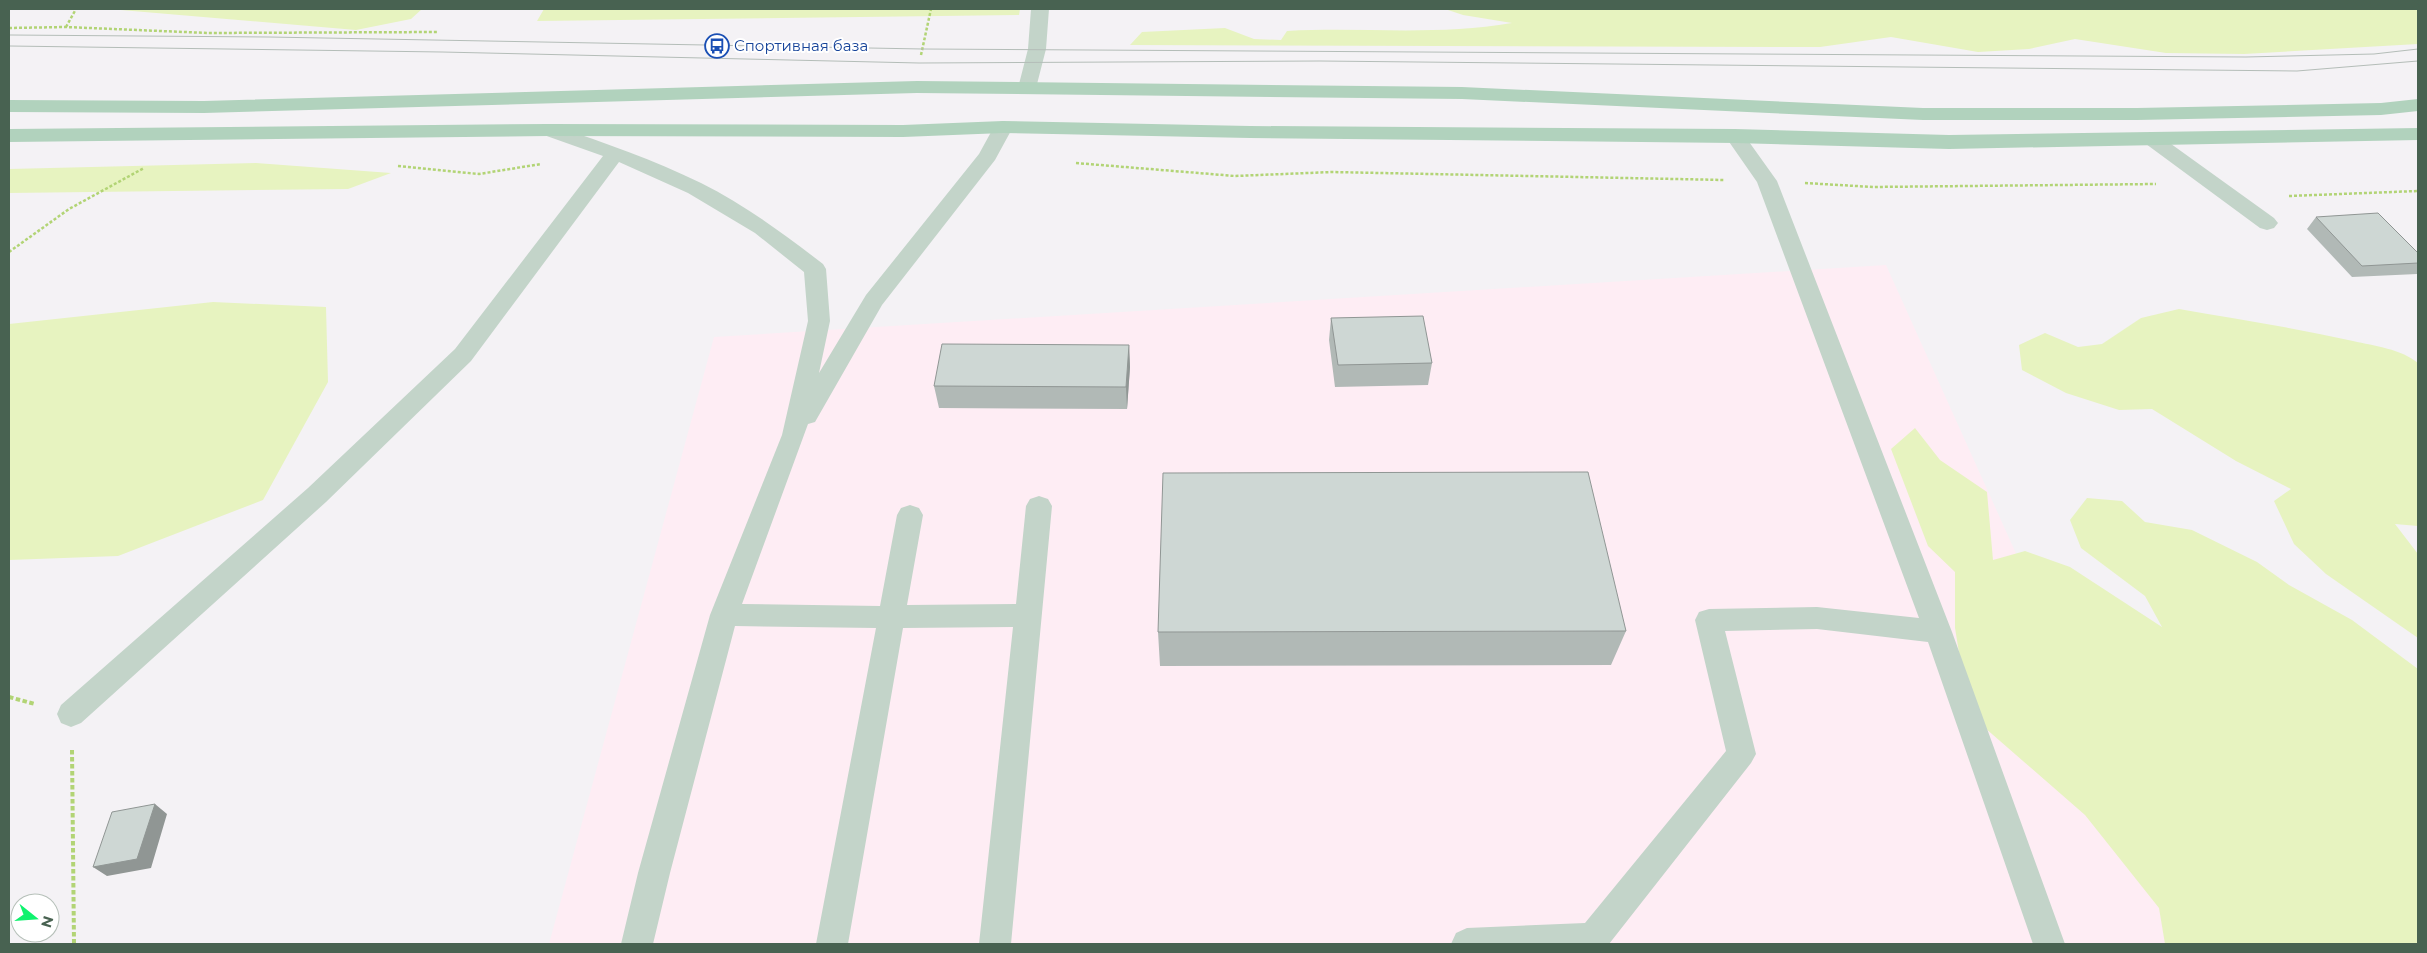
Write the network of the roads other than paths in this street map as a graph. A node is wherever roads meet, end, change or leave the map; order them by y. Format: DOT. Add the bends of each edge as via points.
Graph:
graph roads {
  1 [pos="1040,9"];
  2 [pos="1027,88"];
  3 [pos="2418,105"];
  4 [pos="9,106"];
  5 [pos="1003,127"];
  6 [pos="548,130"];
  7 [pos="2418,134"];
  8 [pos="9,136"];
  9 [pos="1735,136"];
  10 [pos="2153,140"];
  11 [pos="615,153"];
  12 [pos="2267,223"];
  13 [pos="794,435"];
  14 [pos="1039,506"];
  15 [pos="910,515"];
  16 [pos="724,615"];
  17 [pos="1028,615"];
  18 [pos="891,617"];
  19 [pos="1938,632"];
  20 [pos="71,714"];
  21 [pos="637,944"];
  22 [pos="832,944"];
  23 [pos="995,944"];
  24 [pos="1467,944"];
  25 [pos="2049,944"];
  1 -- 2 [label="lane" via="1037,49"];
  2 -- 3 [label="main road" via="1462,92 1923,114 2137,114 2381,109"];
  2 -- 4 [label="main road" via="917,87 204,106"];
  2 -- 5 [label="main road"];
  5 -- 6 [label="main road" via="903,131"];
  5 -- 9 [label="main road"];
  5 -- 13 [label="lane" via="988,156 874,300"];
  6 -- 8 [label="main road"];
  6 -- 11 [label="lane"];
  7 -- 10 [label="main road"];
  9 -- 10 [label="main road" via="1949,142"];
  9 -- 19 [label="lane" via="1767,181"];
  10 -- 12 [label="lane"];
  11 -- 13 [label="lane" via="695,188 762,228 815,269 819,321"];
  11 -- 20 [label="lane" via="463,355 317,495"];
  13 -- 16 [label="lane"];
  14 -- 17 [label="lane"];
  15 -- 18 [label="lane"];
  16 -- 18 [label="lane"];
  16 -- 21 [label="lane"];
  17 -- 18 [label="lane"];
  17 -- 23 [label="lane"];
  18 -- 22 [label="lane"];
  19 -- 24 [label="lane" via="1816,618 1708,620 1741,754 1593,939"];
  19 -- 25 [label="lane"];
}
